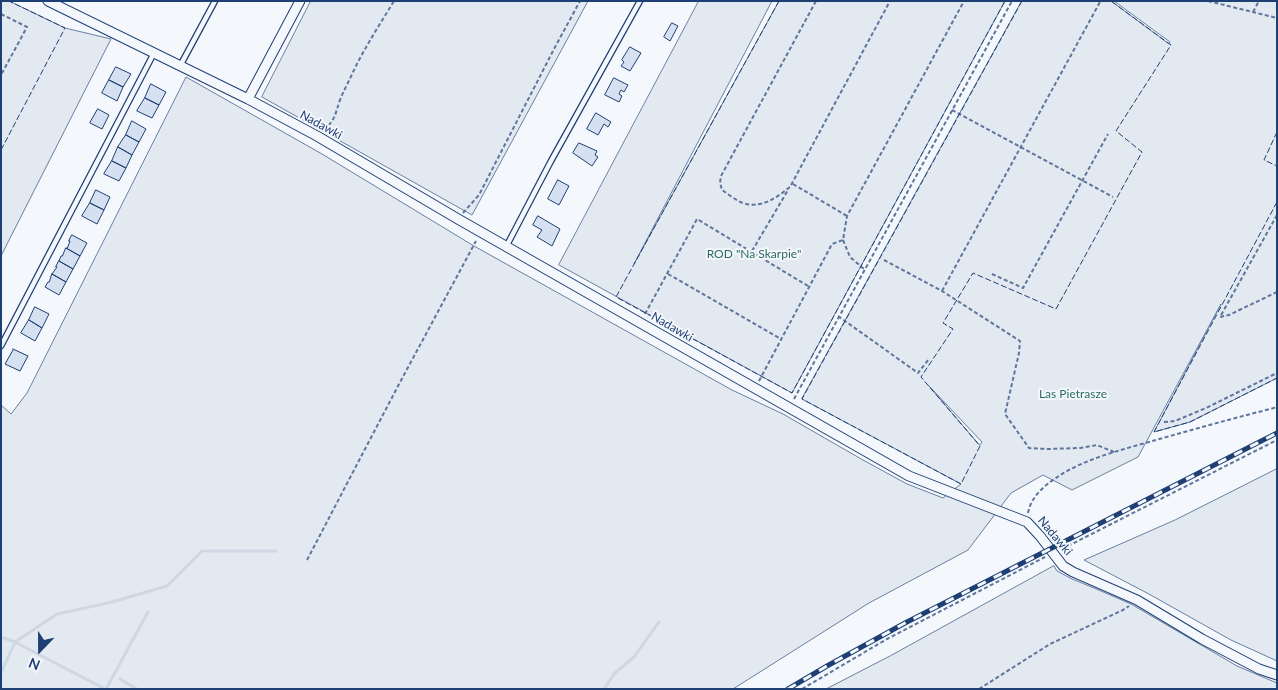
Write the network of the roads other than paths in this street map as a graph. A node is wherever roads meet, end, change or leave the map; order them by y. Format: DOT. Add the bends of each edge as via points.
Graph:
graph roads {
  1 [pos="48,1"];
  2 [pos="215,1"];
  3 [pos="300,1"];
  4 [pos="640,1"];
  5 [pos="154,53"];
  6 [pos="180,66"];
  7 [pos="248,99"];
  8 [pos="506,247"];
  9 [pos="1,346"];
  10 [pos="1277,676"];
  1 -- 5 [label="street, Nadawki"];
  2 -- 6 [label="lane"];
  3 -- 7 [label="street"];
  4 -- 8 [label="lane"];
  5 -- 6 [label="street, Nadawki"];
  5 -- 9 [label="lane"];
  6 -- 7 [label="street, Nadawki"];
  7 -- 8 [label="street, Nadawki"];
  8 -- 10 [label="street, Nadawki" via="909,476 1027,522 1063,566 1137,600 1202,639"];
}
